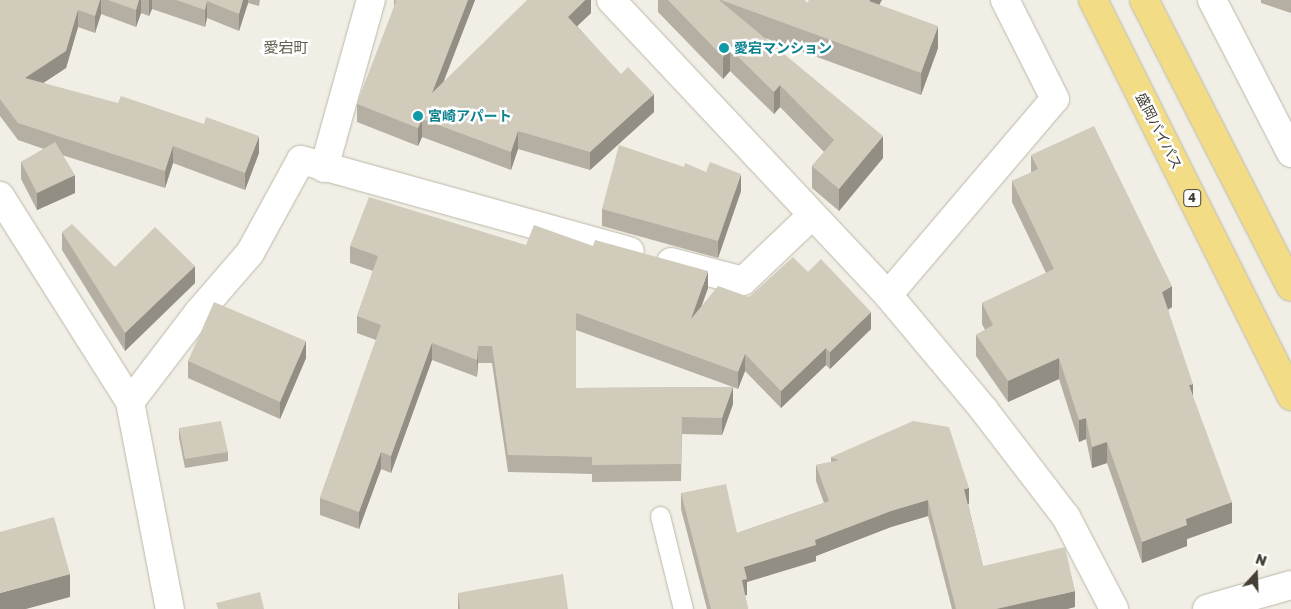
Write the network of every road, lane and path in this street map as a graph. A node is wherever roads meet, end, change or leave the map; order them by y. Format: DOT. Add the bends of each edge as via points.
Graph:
graph roads {
  1 [pos="371,0"];
  2 [pos="1005,0"];
  3 [pos="1093,0"];
  4 [pos="1144,0"];
  5 [pos="1212,0"];
  6 [pos="619,3"];
  7 [pos="1291,152"];
  8 [pos="324,168"];
  9 [pos="0,196"];
  10 [pos="811,216"];
  11 [pos="1291,287"];
  12 [pos="888,295"];
  13 [pos="1291,396"];
  14 [pos="130,402"];
  15 [pos="660,516"];
  16 [pos="1291,585"];
  17 [pos="166,608"];
  18 [pos="683,609"];
  19 [pos="1114,609"];
  20 [pos="1207,609"];
  1 -- 8 [label="street"];
  2 -- 12 [label="street" via="1055,99"];
  3 -- 13 [label="highway, 盛岡バイパス / 4"];
  4 -- 11 [label="highway"];
  5 -- 7 [label="street"];
  6 -- 10 [label="street"];
  8 -- 10 [label="street" via="743,281"];
  8 -- 14 [label="street" via="301,160 250,253 198,313"];
  9 -- 14 [label="street"];
  10 -- 12 [label="street"];
  12 -- 19 [label="street" via="984,410 1066,517"];
  14 -- 17 [label="street"];
  15 -- 18 [label="lane"];
  16 -- 20 [label="street"];
}
